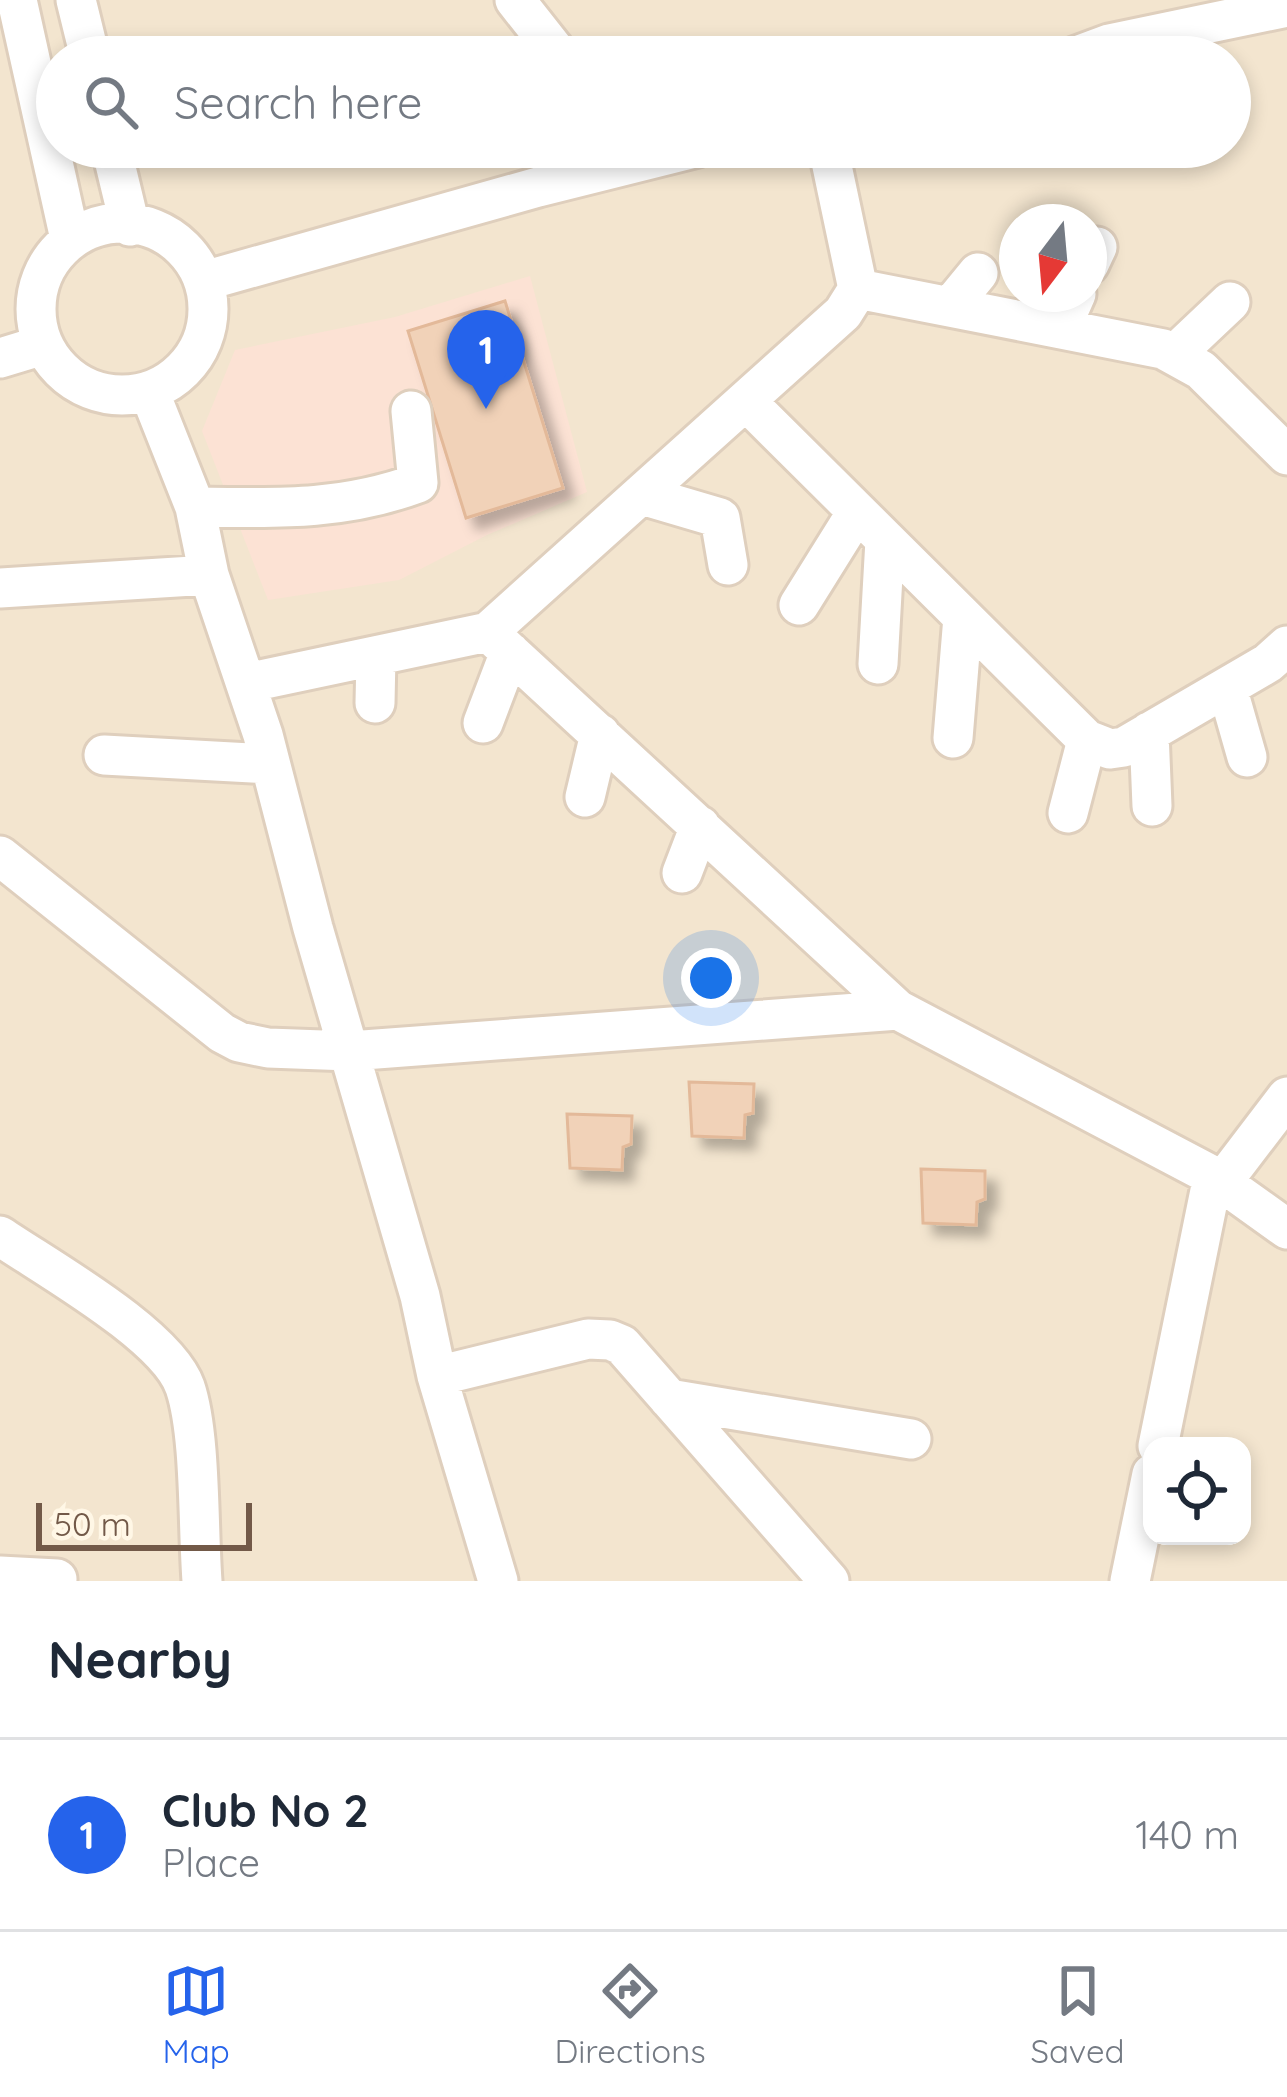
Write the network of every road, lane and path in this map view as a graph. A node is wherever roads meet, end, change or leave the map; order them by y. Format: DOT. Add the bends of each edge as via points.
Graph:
graph roads {
  1 [pos="17,0"];
  2 [pos="76,0"];
  3 [pos="515,0"];
  4 [pos="1287,7"];
  5 [pos="85,36"];
  6 [pos="543,36"];
  7 [pos="1147,36"];
  8 [pos="36,85"];
  9 [pos="54,168"];
  10 [pos="116,168"];
  11 [pos="585,168"];
  12 [pos="832,168"];
  13 [pos="130,226"];
  14 [pos="70,238"];
  15 [pos="978,273"];
  16 [pos="204,281"];
  17 [pos="858,289"];
  18 [pos="1230,302"];
  19 [pos="950,307"];
  20 [pos="999,309"];
  21 [pos="1071,312"];
  22 [pos="25,323"];
  23 [pos="1175,354"];
  24 [pos="0,358"];
  25 [pos="149,391"];
  26 [pos="747,402"];
  27 [pos="411,411"];
  28 [pos="1286,452"];
  29 [pos="642,495"];
  30 [pos="195,506"];
  31 [pos="871,526"];
  32 [pos="728,565"];
  33 [pos="209,575"];
  34 [pos="0,587"];
  35 [pos="799,604"];
  36 [pos="963,616"];
  37 [pos="499,642"];
  38 [pos="1287,646"];
  39 [pos="376,656"];
  40 [pos="878,664"];
  41 [pos="246,683"];
  42 [pos="1227,686"];
  43 [pos="375,703"];
  44 [pos="483,723"];
  45 [pos="1150,732"];
  46 [pos="600,734"];
  47 [pos="953,738"];
  48 [pos="1087,740"];
  49 [pos="104,754"];
  50 [pos="1247,758"];
  51 [pos="270,764"];
  52 [pos="585,797"];
  53 [pos="1152,806"];
  54 [pos="1068,813"];
  55 [pos="700,826"];
  56 [pos="0,856"];
  57 [pos="682,873"];
  58 [pos="898,1010"];
  59 [pos="350,1051"];
  60 [pos="1287,1097"];
  61 [pos="1218,1179"];
  62 [pos="1287,1228"];
  63 [pos="0,1236"];
  64 [pos="436,1376"];
  65 [pos="669,1399"];
  66 [pos="1160,1437"];
  67 [pos="911,1439"];
  68 [pos="1143,1518"];
  69 [pos="0,1576"];
  70 [pos="58,1579"];
  71 [pos="202,1581"];
  72 [pos="498,1581"];
  73 [pos="829,1581"];
  74 [pos="1130,1581"];
  1 -- 8 [label="street"];
  2 -- 5 [label="street"];
  3 -- 6 [label="street"];
  4 -- 7 [label="street"];
  9 -- 14 [label="street"];
  10 -- 13 [label="street"];
  11 -- 16 [label="street"];
  12 -- 17 [label="street"];
  13 -- 14 [label="street" via="97,226"];
  13 -- 16 [label="street" via="155,229 180,245"];
  14 -- 22 [label="street" via="50,260"];
  15 -- 19 [label="street"];
  16 -- 25 [label="street" via="207,323 198,349 182,371"];
  17 -- 19 [label="street"];
  17 -- 26 [label="street" via="843,313"];
  18 -- 23 [label="street"];
  19 -- 20 [label="street"];
  21 -- 23 [label="street"];
  22 -- 24 [label="street"];
  22 -- 25 [label="street" via="81,385 107,394"];
  23 -- 28 [label="street"];
  25 -- 30 [label="street"];
  26 -- 29 [label="street"];
  26 -- 31 [label="street"];
  27 -- 30 [label="street" via="418,483 370,500"];
  29 -- 32 [label="street" via="720,518"];
  29 -- 37 [label="street"];
  30 -- 33 [label="street"];
  31 -- 35 [label="street"];
  31 -- 36 [label="street"];
  31 -- 40 [label="street"];
  33 -- 34 [label="street"];
  33 -- 41 [label="street"];
  36 -- 47 [label="street"];
  36 -- 48 [label="street"];
  37 -- 39 [label="street"];
  37 -- 44 [label="street"];
  37 -- 46 [label="street"];
  38 -- 42 [label="street"];
  39 -- 41 [label="street"];
  39 -- 43 [label="street"];
  41 -- 51 [label="street"];
  42 -- 45 [label="street"];
  42 -- 50 [label="street"];
  45 -- 48 [label="street" via="1124,747"];
  45 -- 53 [label="street"];
  46 -- 52 [label="street"];
  46 -- 55 [label="street"];
  48 -- 54 [label="street"];
  49 -- 51 [label="street"];
  51 -- 59 [label="street"];
  55 -- 57 [label="street"];
  55 -- 58 [label="street"];
  56 -- 59 [label="street" via="238,1042"];
  58 -- 59 [label="street"];
  58 -- 61 [label="street"];
  59 -- 64 [label="street"];
  60 -- 61 [label="street"];
  61 -- 62 [label="street"];
  61 -- 66 [label="street"];
  63 -- 71 [label="street" via="172,1363 189,1405"];
  64 -- 65 [label="street" via="597,1338 622,1345"];
  64 -- 72 [label="street"];
  65 -- 67 [label="street"];
  65 -- 73 [label="street"];
  68 -- 74 [label="street"];
  69 -- 70 [label="street"];
}
